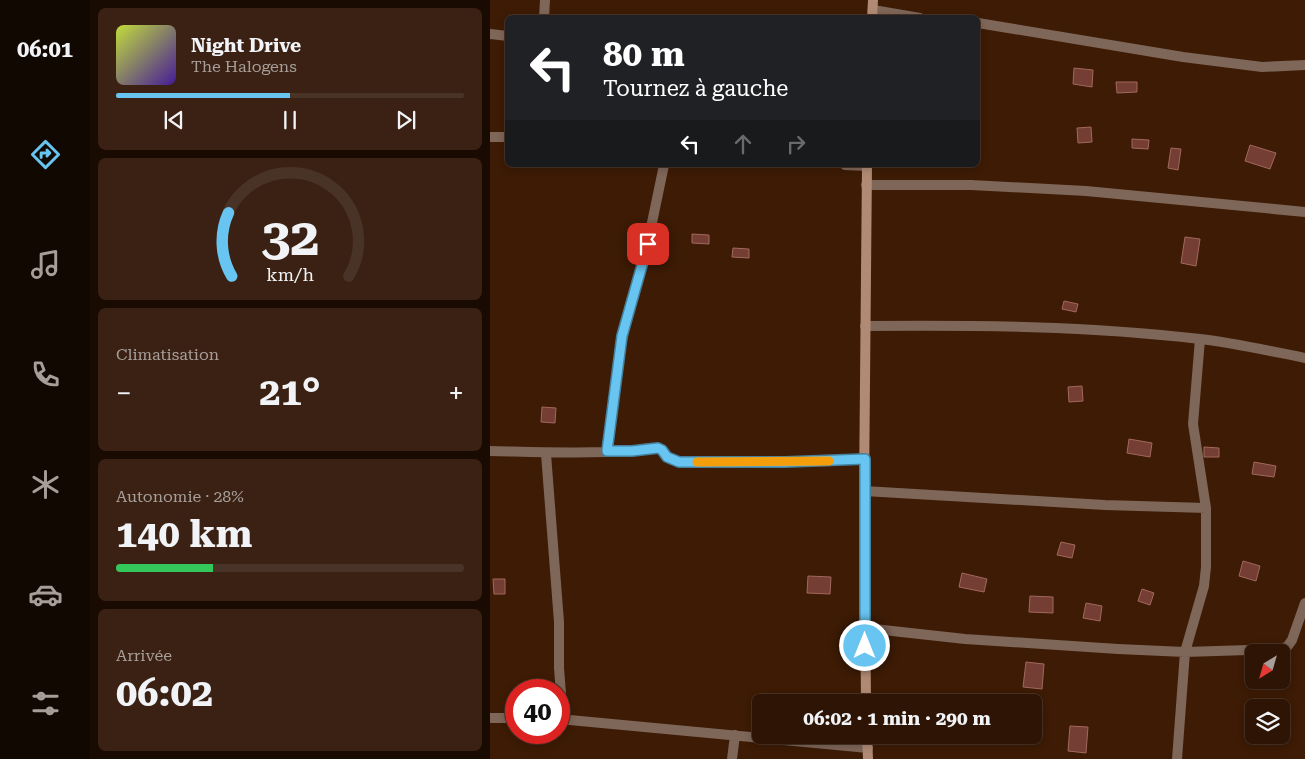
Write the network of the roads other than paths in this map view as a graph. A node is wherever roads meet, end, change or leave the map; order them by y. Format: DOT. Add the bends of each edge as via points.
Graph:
graph roads {
  1 [pos="545,0"];
  2 [pos="873,9"];
  3 [pos="544,15"];
  4 [pos="904,15"];
  5 [pos="980,23"];
  6 [pos="490,34"];
  7 [pos="505,36"];
  8 [pos="1305,65"];
  9 [pos="490,137"];
  10 [pos="505,137"];
  11 [pos="664,167"];
  12 [pos="867,167"];
  13 [pos="866,185"];
  14 [pos="1305,212"];
  15 [pos="866,326"];
  16 [pos="1200,339"];
  17 [pos="1305,358"];
  18 [pos="490,451"];
  19 [pos="607,451"];
  20 [pos="546,454"];
  21 [pos="865,459"];
  22 [pos="864,491"];
  23 [pos="1206,508"];
  24 [pos="1305,604"];
  25 [pos="865,628"];
  26 [pos="1185,652"];
  27 [pos="560,679"];
  28 [pos="866,694"];
  29 [pos="490,718"];
  30 [pos="505,718"];
  31 [pos="570,720"];
  32 [pos="735,735"];
  33 [pos="868,744"];
  34 [pos="868,748"];
  35 [pos="732,759"];
  36 [pos="868,759"];
  37 [pos="1177,759"];
  1 -- 3 [label="street"];
  2 -- 4 [label="street"];
  5 -- 8 [label="street" via="1183,57 1262,67"];
  6 -- 7 [label="street"];
  9 -- 10 [label="street"];
  11 -- 19 [label="street" via="644,261 623,333"];
  12 -- 13 [label="street"];
  13 -- 14 [label="street" via="971,185 1086,191"];
  13 -- 15 [label="street"];
  15 -- 16 [label="street" via="1032,327"];
  15 -- 21 [label="street"];
  16 -- 17 [label="street"];
  16 -- 23 [label="street" via="1193,424"];
  18 -- 20 [label="street"];
  19 -- 20 [label="street"];
  19 -- 21 [label="street" via="658,448 679,462"];
  20 -- 27 [label="street" via="557,585"];
  21 -- 22 [label="street"];
  22 -- 23 [label="street"];
  22 -- 25 [label="street"];
  23 -- 26 [label="street" via="1204,586"];
  24 -- 26 [label="street" via="1287,647"];
  25 -- 26 [label="street" via="965,639"];
  25 -- 28 [label="street"];
  26 -- 37 [label="street"];
  29 -- 30 [label="street"];
  31 -- 32 [label="street"];
  32 -- 34 [label="street"];
  32 -- 35 [label="street"];
  33 -- 34 [label="street"];
  34 -- 36 [label="street"];
}
